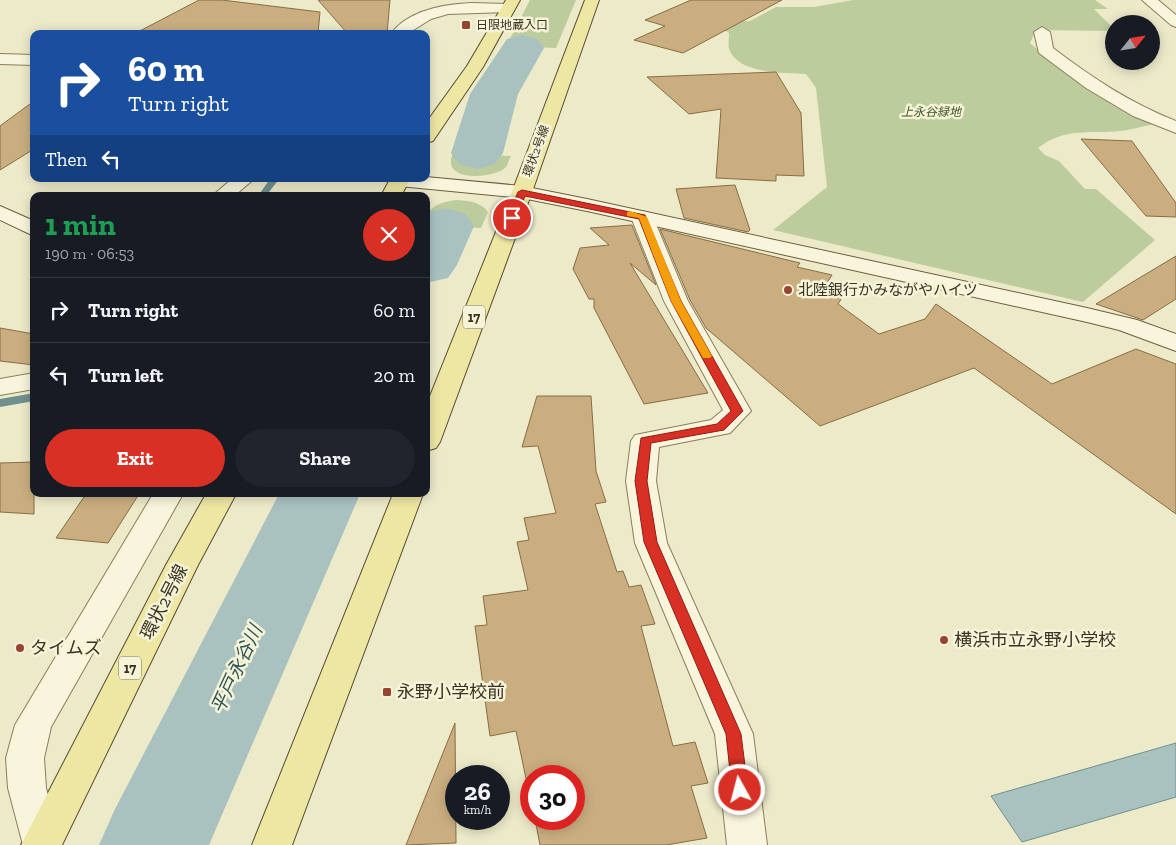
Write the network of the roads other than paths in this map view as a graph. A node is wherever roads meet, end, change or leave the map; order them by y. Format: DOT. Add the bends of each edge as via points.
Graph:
graph roads {
  1 [pos="592,0"];
  2 [pos="1149,0"];
  3 [pos="511,4"];
  4 [pos="1169,11"];
  5 [pos="1176,22"];
  6 [pos="405,30"];
  7 [pos="1042,32"];
  8 [pos="0,59"];
  9 [pos="30,60"];
  10 [pos="1176,127"];
  11 [pos="430,131"];
  12 [pos="240,182"];
  13 [pos="396,185"];
  14 [pos="227,192"];
  15 [pos="522,192"];
  16 [pos="0,212"];
  17 [pos="642,217"];
  18 [pos="30,228"];
  19 [pos="1176,343"];
  20 [pos="30,382"];
  21 [pos="0,387"];
  22 [pos="430,432"];
  23 [pos="166,497"];
  24 [pos="219,497"];
  25 [pos="407,497"];
  26 [pos="42,844"];
  27 [pos="272,845"];
  28 [pos="747,845"];
  1 -- 15 [label="main road, 環状2号線 / 17"];
  2 -- 4 [label="street"];
  3 -- 6 [label="street" via="441,9"];
  3 -- 11 [label="main road" via="475,67"];
  4 -- 5 [label="street"];
  7 -- 10 [label="street" via="1045,50 1095,89 1147,117"];
  8 -- 9 [label="street"];
  12 -- 14 [label="street"];
  13 -- 15 [label="street"];
  15 -- 17 [label="street"];
  15 -- 22 [label="main road, 環状2号線 / 17"];
  16 -- 18 [label="street"];
  17 -- 19 [label="street" via="1087,315 1128,325"];
  17 -- 28 [label="street" via="676,301 737,411 720,427 645,441 641,481 651,542 734,734"];
  20 -- 21 [label="street"];
  23 -- 26 [label="street" via="33,725 25,758 27,788"];
  24 -- 26 [label="main road, 環状2号線 / 17"];
  25 -- 27 [label="main road"];
}
